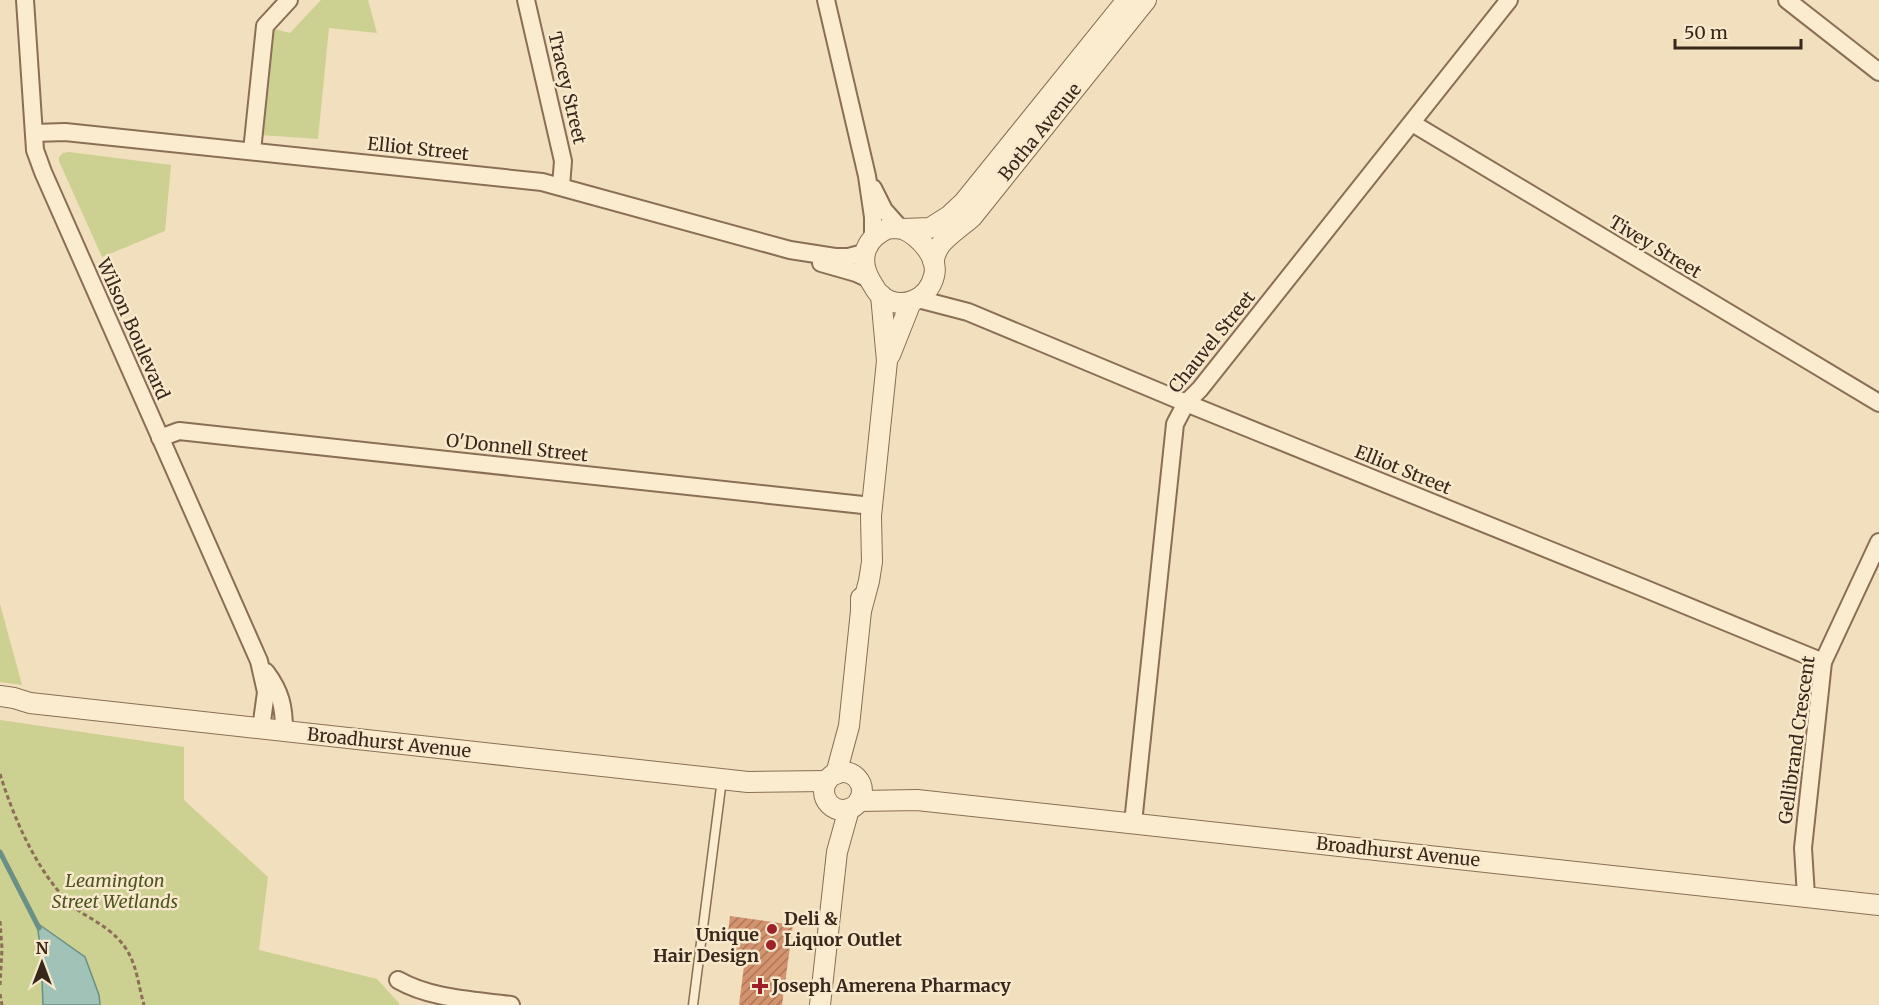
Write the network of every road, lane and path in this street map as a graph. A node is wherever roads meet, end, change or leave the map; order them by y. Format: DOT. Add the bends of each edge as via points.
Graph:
graph roads {
  1 [pos="25,0"];
  2 [pos="289,0"];
  3 [pos="526,0"];
  4 [pos="826,0"];
  5 [pos="1126,0"];
  6 [pos="1146,0"];
  7 [pos="1509,0"];
  8 [pos="1787,0"];
  9 [pos="1879,72"];
  10 [pos="1040,120"];
  11 [pos="1412,123"];
  12 [pos="34,134"];
  13 [pos="252,151"];
  14 [pos="867,176"];
  15 [pos="561,186"];
  16 [pos="902,229"];
  17 [pos="868,246"];
  18 [pos="790,250"];
  19 [pos="933,261"];
  20 [pos="869,279"];
  21 [pos="933,281"];
  22 [pos="881,295"];
  23 [pos="915,301"];
  24 [pos="968,312"];
  25 [pos="887,360"];
  26 [pos="1186,403"];
  27 [pos="1879,403"];
  28 [pos="160,438"];
  29 [pos="872,511"];
  30 [pos="1879,542"];
  31 [pos="259,661"];
  32 [pos="1823,662"];
  33 [pos="0,696"];
  34 [pos="0,704"];
  35 [pos="30,704"];
  36 [pos="261,729"];
  37 [pos="284,731"];
  38 [pos="0,774"];
  39 [pos="722,779"];
  40 [pos="843,791"];
  41 [pos="1133,823"];
  42 [pos="1797,895"];
  43 [pos="1879,905"];
  44 [pos="0,921"];
  45 [pos="398,980"];
  46 [pos="0,985"];
  47 [pos="0,994"];
  48 [pos="2,1005"];
  49 [pos="144,1005"];
  50 [pos="511,1005"];
  51 [pos="693,1005"];
  52 [pos="820,1005"];
  1 -- 12 [label="street, Wilson Boulevard"];
  2 -- 13 [label="street" via="265,26"];
  3 -- 15 [label="street, Tracey Street" via="563,161"];
  4 -- 14 [label="street"];
  5 -- 10 [label="street, Botha Avenue"];
  6 -- 10 [label="street, Botha Avenue"];
  7 -- 11 [label="street, Chauvel Street"];
  8 -- 9 [label="street"];
  10 -- 16 [label="street, Botha Avenue" via="949,216 930,228"];
  10 -- 19 [label="street, Botha Avenue" via="972,218 944,240"];
  11 -- 26 [label="street, Chauvel Street"];
  11 -- 27 [label="street, Tivey Street"];
  12 -- 13 [label="street, Elliot Street" via="65,132"];
  12 -- 28 [label="street, Wilson Boulevard" via="43,172"];
  13 -- 15 [label="street, Elliot Street"];
  14 -- 16 [label="street" via="884,210"];
  14 -- 17 [label="street" via="873,217"];
  15 -- 18 [label="street, Elliot Street"];
  16 -- 17 [label="street" via="880,232"];
  16 -- 19 [label="street" via="925,246"];
  17 -- 18 [label="street, Elliot Street" via="835,258"];
  17 -- 20 [label="street" via="864,266"];
  18 -- 20 [label="street, Elliot Street"];
  19 -- 21 [label="street"];
  20 -- 22 [label="street"];
  21 -- 23 [label="street"];
  21 -- 24 [label="street, Elliot Street" via="945,296"];
  22 -- 23 [label="street" via="894,302"];
  22 -- 25 [label="street"];
  23 -- 24 [label="street, Elliot Street"];
  23 -- 25 [label="street"];
  24 -- 26 [label="street, Elliot Street"];
  25 -- 29 [label="street"];
  26 -- 32 [label="street, Elliot Street"];
  26 -- 41 [label="street, Chauvel Street" via="1175,424"];
  28 -- 29 [label="street, O'Donnell Street" via="179,431"];
  28 -- 31 [label="street, Wilson Boulevard"];
  29 -- 40 [label="street" via="872,561 861,611"];
  30 -- 32 [label="street, Gellibrand Crescent"];
  31 -- 36 [label="street, Wilson Boulevard" via="267,692"];
  31 -- 37 [label="street, Wilson Boulevard" via="282,702"];
  32 -- 42 [label="street, Gellibrand Crescent"];
  33 -- 35 [label="street, Broadhurst Avenue"];
  34 -- 35 [label="street, Broadhurst Avenue"];
  35 -- 36 [label="street, Broadhurst Avenue"];
  36 -- 37 [label="street, Broadhurst Avenue"];
  37 -- 39 [label="street, Broadhurst Avenue"];
  38 -- 49 [label="path" via="28,845 58,889 70,904 109,930 134,961"];
  39 -- 40 [label="street, Broadhurst Avenue"];
  39 -- 51 [label="lane"];
  40 -- 41 [label="street, Broadhurst Avenue"];
  40 -- 52 [label="street"];
  41 -- 42 [label="street, Broadhurst Avenue"];
  42 -- 43 [label="street, Broadhurst Avenue"];
  44 -- 46 [label="path"];
  45 -- 50 [label="street" via="437,995"];
  47 -- 48 [label="path"];
}
